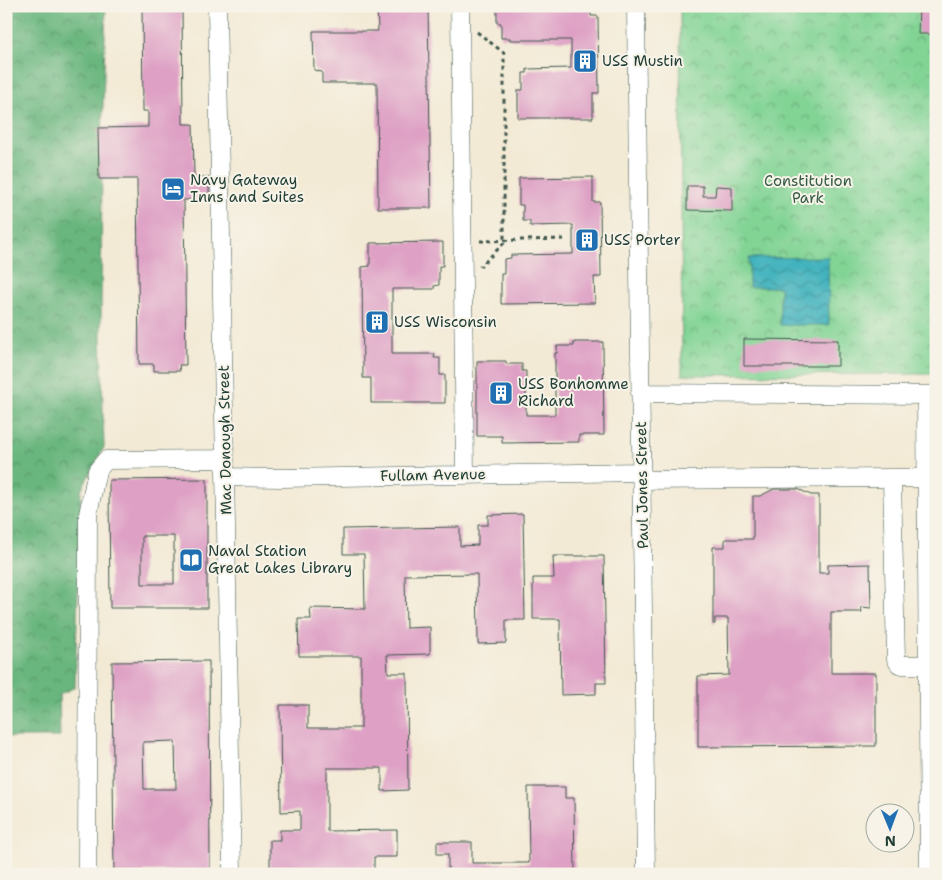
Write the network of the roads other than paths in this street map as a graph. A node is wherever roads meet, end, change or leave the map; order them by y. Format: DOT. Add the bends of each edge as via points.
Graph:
graph roads {
  1 [pos="217,6"];
  2 [pos="636,6"];
  3 [pos="460,13"];
  4 [pos="640,393"];
  5 [pos="931,395"];
  6 [pos="225,468"];
  7 [pos="930,469"];
  8 [pos="465,474"];
  9 [pos="642,476"];
  10 [pos="892,478"];
  11 [pos="928,665"];
  12 [pos="932,700"];
  13 [pos="87,874"];
  14 [pos="232,874"];
  15 [pos="646,874"];
  16 [pos="929,874"];
  1 -- 6 [label="street, Mac Donough Street"];
  2 -- 4 [label="street, Paul Jones Street"];
  3 -- 8 [label="street"];
  4 -- 5 [label="street"];
  4 -- 9 [label="street, Paul Jones Street"];
  5 -- 7 [label="street"];
  6 -- 8 [label="street, Fullam Avenue" via="282,478"];
  6 -- 13 [label="street, Fullam Avenue" via="106,460 97,472 88,514"];
  6 -- 14 [label="street, Mac Donough Street"];
  7 -- 10 [label="street, Fullam Avenue"];
  7 -- 11 [label="street"];
  8 -- 9 [label="street, Fullam Avenue"];
  9 -- 10 [label="street, Fullam Avenue"];
  9 -- 15 [label="street, Paul Jones Street"];
  10 -- 11 [label="street" via="896,660 903,665"];
  11 -- 12 [label="street"];
  12 -- 16 [label="street"];
}
